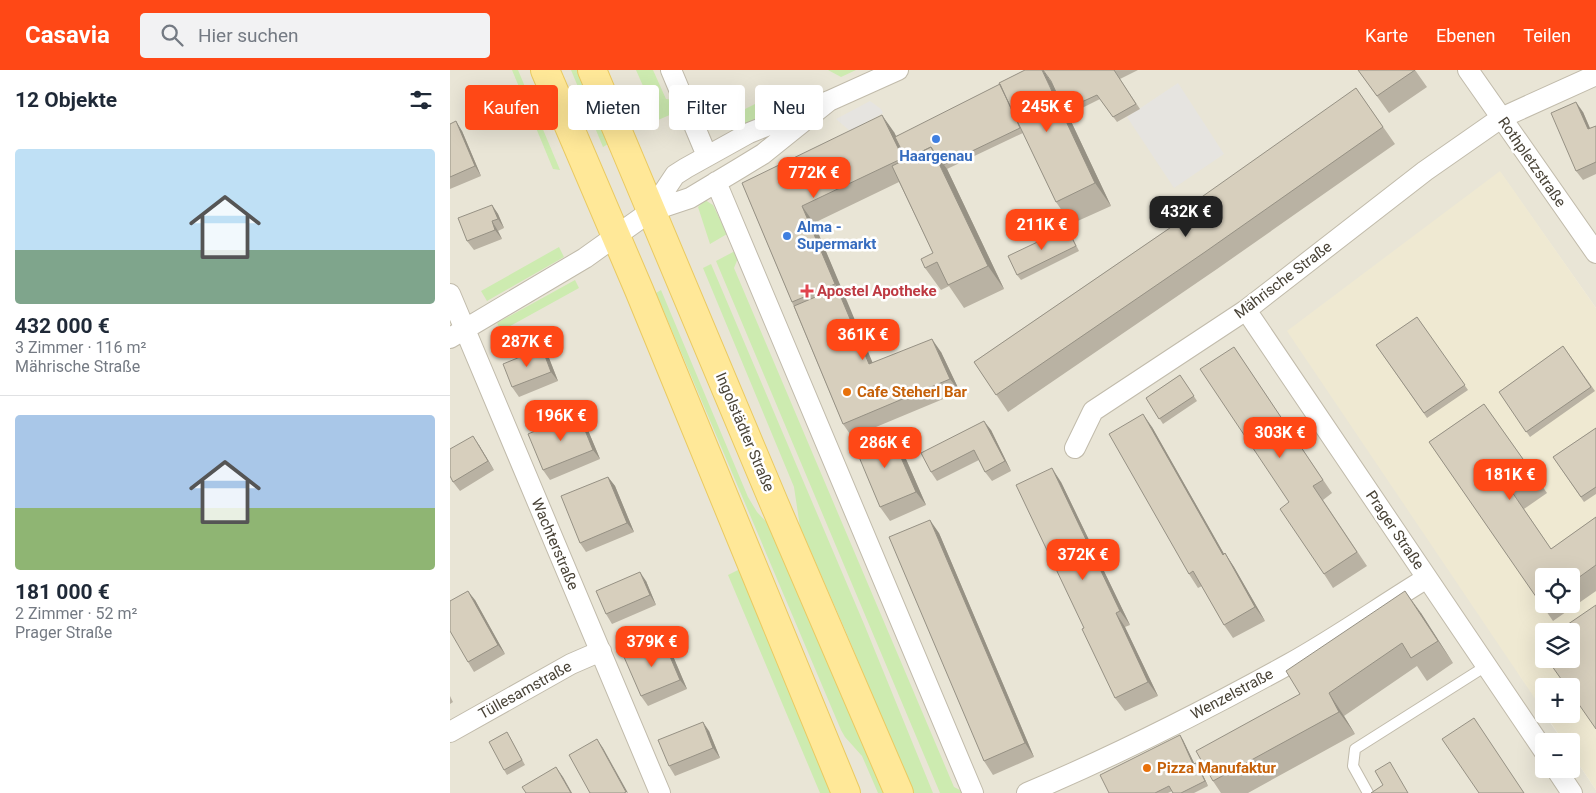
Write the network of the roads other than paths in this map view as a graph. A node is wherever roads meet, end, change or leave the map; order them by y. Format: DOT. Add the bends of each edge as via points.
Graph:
graph roads {
  1 [pos="545,70"];
  2 [pos="592,70"];
  3 [pos="671,70"];
  4 [pos="898,70"];
  5 [pos="1468,70"];
  6 [pos="1596,75"];
  7 [pos="829,102"];
  8 [pos="1501,118"];
  9 [pos="707,156"];
  10 [pos="716,182"];
  11 [pos="651,211"];
  12 [pos="616,236"];
  13 [pos="1596,253"];
  14 [pos="450,294"];
  15 [pos="1246,310"];
  16 [pos="457,334"];
  17 [pos="1075,448"];
  18 [pos="1427,578"];
  19 [pos="600,651"];
  20 [pos="1486,666"];
  21 [pos="450,732"];
  22 [pos="1535,738"];
  23 [pos="1562,778"];
  24 [pos="660,793"];
  25 [pos="846,793"];
  26 [pos="899,793"];
  27 [pos="973,793"];
  28 [pos="1028,793"];
  29 [pos="1368,793"];
  30 [pos="1572,793"];
  1 -- 12 [label="main road"];
  2 -- 11 [label="main road, Ingolstädter Straße"];
  3 -- 9 [label="street"];
  4 -- 7 [label="street"];
  5 -- 8 [label="street, Rothpletzstraße"];
  6 -- 8 [label="street, Mährische Straße"];
  7 -- 9 [label="street" via="749,133"];
  7 -- 10 [label="street" via="763,154"];
  8 -- 13 [label="street, Rothpletzstraße"];
  8 -- 15 [label="street, Mährische Straße" via="1425,171"];
  9 -- 11 [label="street" via="675,175"];
  10 -- 11 [label="street" via="686,200"];
  10 -- 27 [label="street"];
  11 -- 12 [label="street"];
  11 -- 26 [label="main road, Ingolstädter Straße"];
  12 -- 16 [label="street" via="566,270"];
  12 -- 25 [label="main road"];
  14 -- 16 [label="street, Wachterstraße"];
  15 -- 17 [label="street, Mährische Straße" via="1093,410"];
  15 -- 18 [label="street, Prager Straße"];
  16 -- 19 [label="street, Wachterstraße"];
  18 -- 20 [label="street, Prager Straße"];
  18 -- 28 [label="street, Wenzelstraße" via="1290,664 1177,723"];
  19 -- 21 [label="street, Tüllesamstraße"];
  19 -- 24 [label="street, Wachterstraße"];
  20 -- 22 [label="street, Prager Straße"];
  20 -- 29 [label="lane" via="1356,749 1353,766"];
  23 -- 30 [label="street"];
}
